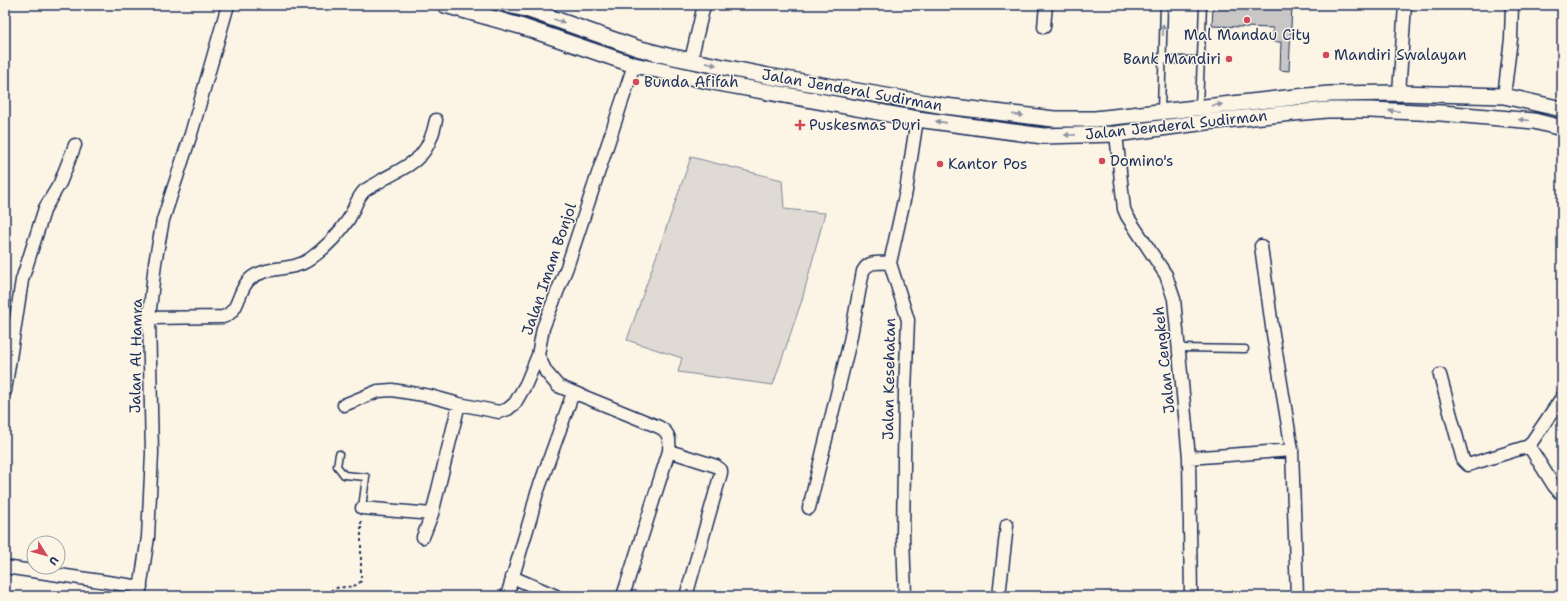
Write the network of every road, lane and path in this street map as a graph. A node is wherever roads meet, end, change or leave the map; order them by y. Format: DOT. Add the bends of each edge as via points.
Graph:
graph roads {
  1 [pos="228,5"];
  2 [pos="445,5"];
  3 [pos="508,5"];
  4 [pos="704,5"];
  5 [pos="1046,5"];
  6 [pos="1164,5"];
  7 [pos="1203,5"];
  8 [pos="1405,5"];
  9 [pos="1512,5"];
  10 [pos="526,10"];
  11 [pos="520,26"];
  12 [pos="1044,27"];
  13 [pos="691,60"];
  14 [pos="1162,60"];
  15 [pos="1201,60"];
  16 [pos="634,65"];
  17 [pos="1399,93"];
  18 [pos="1504,96"];
  19 [pos="1199,107"];
  20 [pos="1562,109"];
  21 [pos="1161,111"];
  22 [pos="993,112"];
  23 [pos="917,119"];
  24 [pos="436,120"];
  25 [pos="1562,128"];
  26 [pos="989,129"];
  27 [pos="1116,134"];
  28 [pos="75,145"];
  29 [pos="1261,246"];
  30 [pos="890,263"];
  31 [pos="149,318"];
  32 [pos="1179,348"];
  33 [pos="1245,349"];
  34 [pos="538,355"];
  35 [pos="1440,375"];
  36 [pos="5,391"];
  37 [pos="573,393"];
  38 [pos="1562,397"];
  39 [pos="459,404"];
  40 [pos="344,405"];
  41 [pos="1529,446"];
  42 [pos="1292,450"];
  43 [pos="669,451"];
  44 [pos="339,454"];
  45 [pos="1190,458"];
  46 [pos="1562,493"];
  47 [pos="362,508"];
  48 [pos="809,508"];
  49 [pos="432,514"];
  50 [pos="1007,525"];
  51 [pos="423,537"];
  52 [pos="5,567"];
  53 [pos="512,577"];
  54 [pos="140,591"];
  55 [pos="327,596"];
  56 [pos="507,596"];
  57 [pos="556,596"];
  58 [pos="623,596"];
  59 [pos="686,596"];
  60 [pos="905,596"];
  61 [pos="999,596"];
  62 [pos="1191,596"];
  63 [pos="1297,596"];
  1 -- 31 [label="street, Jalan Al Hamra" via="164,220"];
  2 -- 11 [label="street, Jalan Jenderal Sudirman"];
  3 -- 10 [label="street, Jalan Jenderal Sudirman"];
  4 -- 13 [label="street"];
  5 -- 12 [label="street"];
  14 -- 6 [label="lane, one-way"];
  7 -- 15 [label="lane"];
  8 -- 17 [label="street"];
  9 -- 18 [label="street"];
  10 -- 11 [label="street"];
  10 -- 13 [label="street, Jalan Jenderal Sudirman, one-way" via="637,48"];
  11 -- 16 [label="street, Jalan Jenderal Sudirman"];
  13 -- 22 [label="street, Jalan Jenderal Sudirman, one-way" via="768,76"];
  14 -- 15 [label="lane"];
  14 -- 21 [label="lane"];
  15 -- 19 [label="lane"];
  16 -- 23 [label="street, Jalan Jenderal Sudirman"];
  16 -- 34 [label="street, Jalan Imam Bonjol" via="567,267 543,328"];
  17 -- 18 [label="street, Jalan Jenderal Sudirman"];
  19 -- 17 [label="street, Jalan Jenderal Sudirman, one-way" via="1316,95"];
  18 -- 20 [label="street, Jalan Jenderal Sudirman"];
  19 -- 21 [label="street, Jalan Jenderal Sudirman"];
  22 -- 21 [label="street, Jalan Jenderal Sudirman, one-way" via="1054,119 1095,119"];
  22 -- 26 [label="street"];
  26 -- 23 [label="street, Jalan Jenderal Sudirman, one-way"];
  23 -- 30 [label="street" via="906,191"];
  24 -- 31 [label="street" via="429,145 421,156 365,191 338,234 309,260 258,274 249,280 230,315"];
  25 -- 27 [label="street, Jalan Jenderal Sudirman, one-way" via="1534,121 1441,113 1328,110"];
  27 -- 26 [label="street, Jalan Jenderal Sudirman, one-way" via="1043,136"];
  27 -- 32 [label="street, Jalan Cengkeh" via="1124,209 1166,275 1174,299"];
  28 -- 36 [label="street" via="60,183 45,208 22,280"];
  29 -- 42 [label="street"];
  30 -- 48 [label="street" via="871,262 863,271 850,341"];
  30 -- 60 [label="street, Jalan Kesehatan" via="908,320 903,527"];
  31 -- 54 [label="street, Jalan Al Hamra" via="152,453 148,537"];
  32 -- 33 [label="lane"];
  32 -- 45 [label="street, Jalan Cengkeh"];
  34 -- 37 [label="street, Jalan Imam Bonjol" via="546,372 558,386"];
  34 -- 39 [label="street" via="526,384 515,403 508,409 499,412"];
  35 -- 41 [label="street" via="1466,464 1470,465"];
  37 -- 43 [label="street, Jalan Imam Bonjol" via="663,430 670,437"];
  37 -- 53 [label="street" via="536,496"];
  38 -- 41 [label="street"];
  39 -- 40 [label="street" via="430,396 378,390"];
  39 -- 49 [label="street"];
  41 -- 46 [label="street" via="1558,492"];
  42 -- 45 [label="street"];
  42 -- 63 [label="street"];
  43 -- 58 [label="street, Jalan Imam Bonjol"];
  43 -- 59 [label="street" via="716,466 721,473"];
  44 -- 47 [label="lane" via="337,466 344,474 366,477"];
  45 -- 62 [label="street, Jalan Cengkeh"];
  47 -- 49 [label="street"];
  47 -- 55 [label="path" via="361,580 356,585 330,590"];
  49 -- 51 [label="street"];
  50 -- 61 [label="street"];
  52 -- 54 [label="street"];
  53 -- 56 [label="street"];
  53 -- 57 [label="street"];
}
